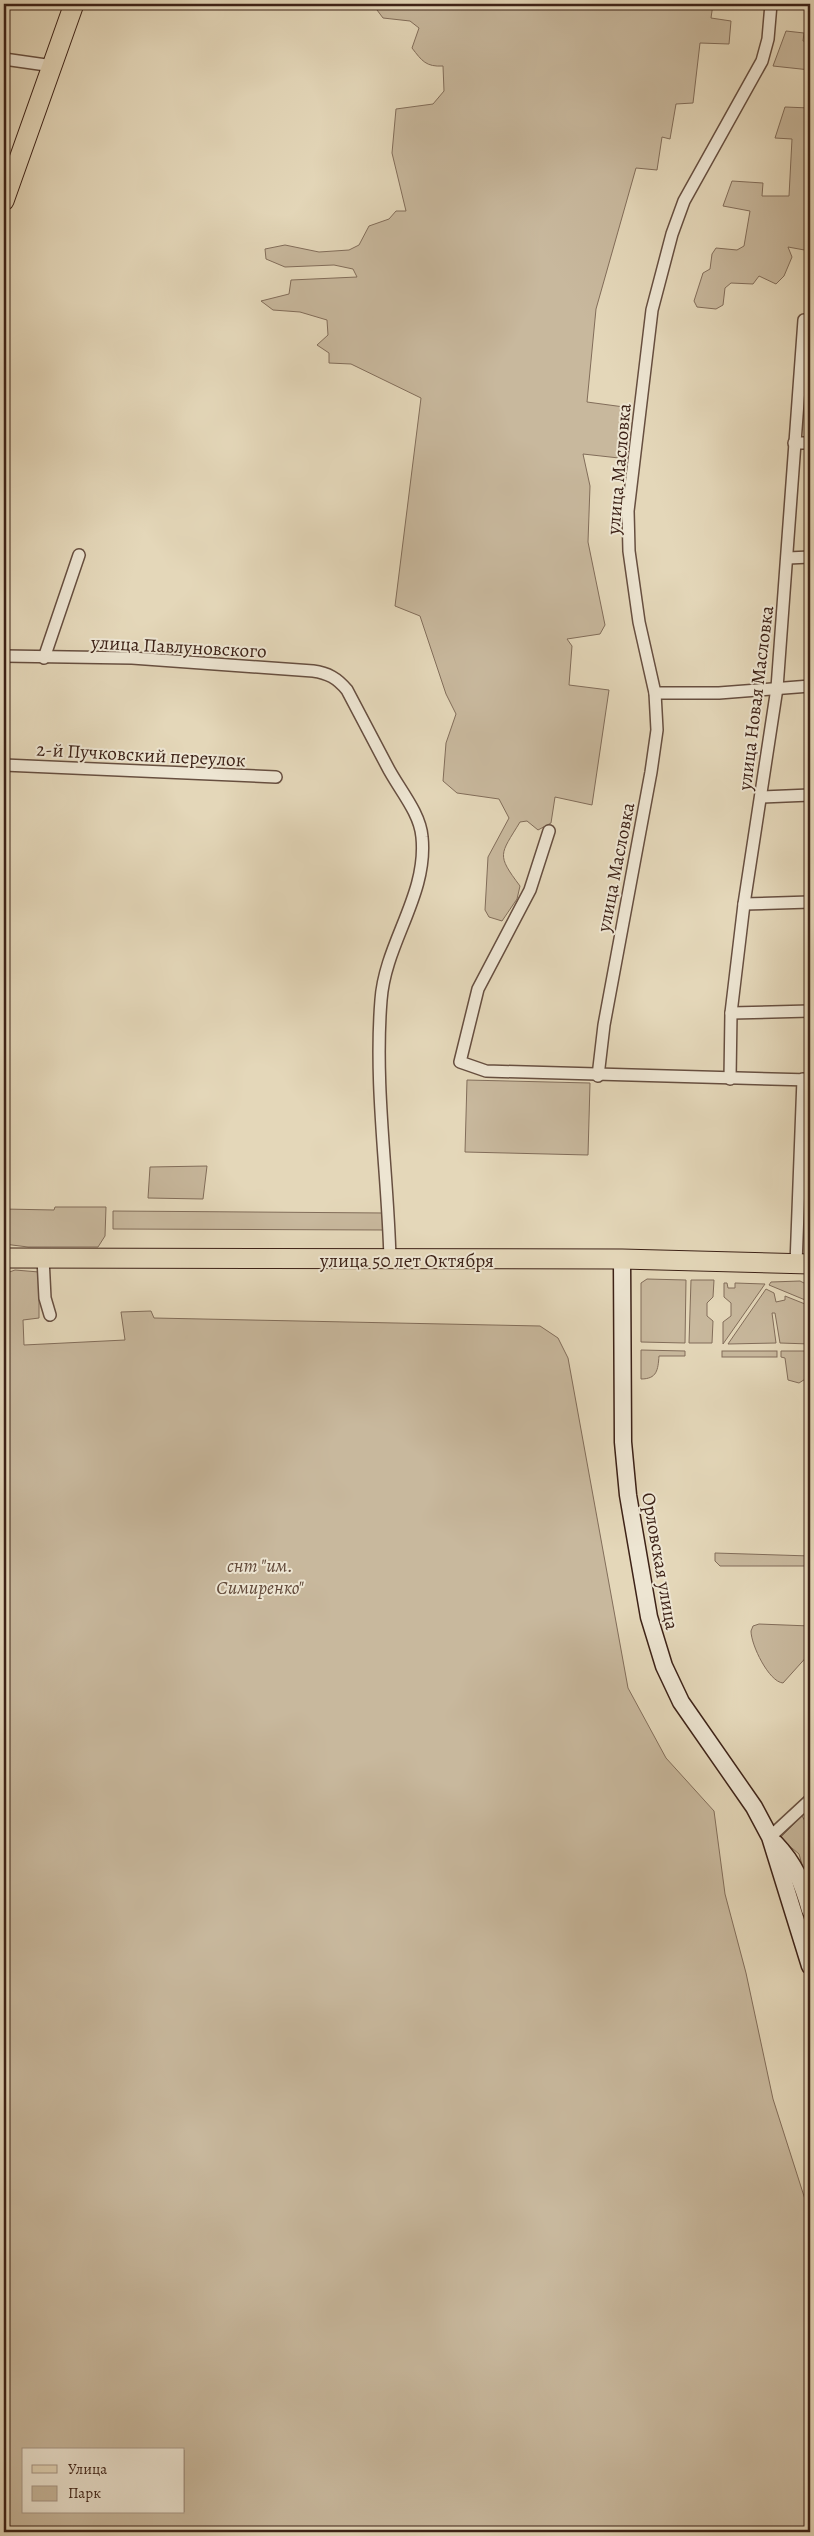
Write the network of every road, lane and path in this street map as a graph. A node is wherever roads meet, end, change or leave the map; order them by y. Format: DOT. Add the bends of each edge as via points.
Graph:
graph roads {
  1 [pos="74,4"];
  2 [pos="771,4"];
  3 [pos="4,59"];
  4 [pos="53,66"];
  5 [pos="8,177"];
  6 [pos="4,202"];
  7 [pos="807,320"];
  8 [pos="794,443"];
  9 [pos="810,443"];
  10 [pos="79,555"];
  11 [pos="810,557"];
  12 [pos="788,558"];
  13 [pos="4,656"];
  14 [pos="44,658"];
  15 [pos="810,686"];
  16 [pos="777,688"];
  17 [pos="655,693"];
  18 [pos="4,765"];
  19 [pos="276,778"];
  20 [pos="810,795"];
  21 [pos="761,797"];
  22 [pos="549,831"];
  23 [pos="810,902"];
  24 [pos="744,904"];
  25 [pos="810,1011"];
  26 [pos="731,1013"];
  27 [pos="598,1076"];
  28 [pos="730,1078"];
  29 [pos="807,1080"];
  30 [pos="4,1258"];
  31 [pos="43,1258"];
  32 [pos="622,1259"];
  33 [pos="390,1260"];
  34 [pos="803,1264"];
  35 [pos="50,1315"];
  36 [pos="810,1800"];
  37 [pos="770,1837"];
  38 [pos="810,1910"];
  39 [pos="810,1966"];
  1 -- 4 [label="main road"];
  2 -- 17 [label="street, улица Масловка" via="762,61 684,201 652,310 628,512 629,551 639,622"];
  3 -- 4 [label="street"];
  4 -- 5 [label="main road"];
  5 -- 6 [label="main road"];
  7 -- 8 [label="street, улица Новая Масловка"];
  8 -- 9 [label="street"];
  8 -- 12 [label="street, улица Новая Масловка"];
  10 -- 14 [label="street"];
  11 -- 12 [label="street"];
  12 -- 16 [label="street, улица Новая Масловка"];
  13 -- 14 [label="street, улица Павлуновского"];
  14 -- 33 [label="street, улица Павлуновского" via="132,658 313,671 327,673 339,680 346,690 413,812 422,835 423,859 418,882 387,964 381,1000 379,1080"];
  15 -- 16 [label="street"];
  16 -- 17 [label="street" via="719,693"];
  16 -- 21 [label="street, улица Новая Масловка"];
  17 -- 27 [label="street, улица Масловка" via="657,730 651,772 604,1025"];
  18 -- 19 [label="street, 2-й Пучковский переулок"];
  20 -- 21 [label="street"];
  21 -- 24 [label="street, улица Новая Масловка"];
  22 -- 27 [label="street" via="530,890 476,995 460,1062 486,1071"];
  23 -- 24 [label="street"];
  24 -- 26 [label="street, улица Новая Масловка"];
  25 -- 26 [label="street"];
  26 -- 28 [label="street, улица Новая Масловка"];
  27 -- 28 [label="street"];
  28 -- 29 [label="street"];
  29 -- 34 [label="street"];
  30 -- 31 [label="main road, улица 50 лет Октября"];
  31 -- 33 [label="main road, улица 50 лет Октября"];
  31 -- 35 [label="street" via="45,1298"];
  32 -- 33 [label="main road, улица 50 лет Октября"];
  32 -- 34 [label="main road, улица 50 лет Октября"];
  32 -- 37 [label="street, Орловская улица" via="623,1442 628,1495 649,1617 664,1666 681,1702 754,1807"];
  36 -- 37 [label="street"];
  37 -- 38 [label="street, Орловская улица" via="791,1860"];
  37 -- 39 [label="street, Орловская улица"];
}
